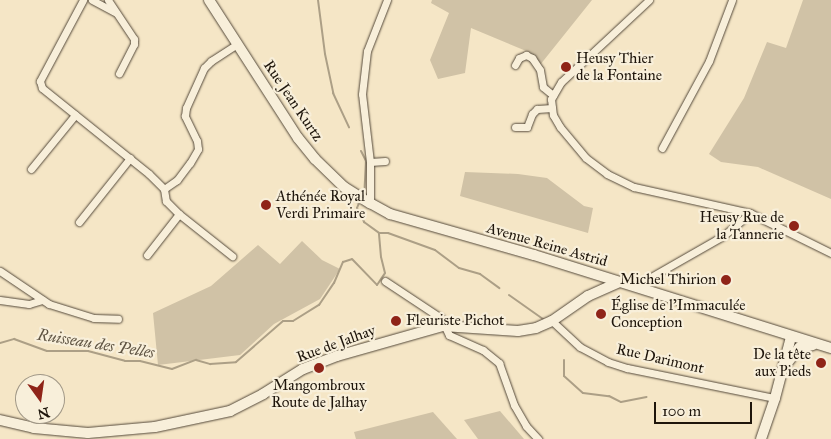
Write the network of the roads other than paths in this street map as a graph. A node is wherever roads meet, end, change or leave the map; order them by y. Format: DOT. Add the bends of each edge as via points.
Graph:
graph roads {
  1 [pos="82,0"];
  2 [pos="92,0"];
  3 [pos="108,0"];
  4 [pos="209,0"];
  5 [pos="387,0"];
  6 [pos="648,0"];
  7 [pos="732,0"];
  8 [pos="118,14"];
  9 [pos="237,44"];
  10 [pos="516,65"];
  11 [pos="120,73"];
  12 [pos="553,95"];
  13 [pos="552,108"];
  14 [pos="75,115"];
  15 [pos="515,127"];
  16 [pos="662,148"];
  17 [pos="130,158"];
  18 [pos="385,161"];
  19 [pos="370,162"];
  20 [pos="31,169"];
  21 [pos="164,189"];
  22 [pos="370,203"];
  23 [pos="750,213"];
  24 [pos="179,214"];
  25 [pos="79,222"];
  26 [pos="831,253"];
  27 [pos="147,255"];
  28 [pos="232,256"];
  29 [pos="0,270"];
  30 [pos="386,281"];
  31 [pos="620,282"];
  32 [pos="639,288"];
  33 [pos="0,300"];
  34 [pos="42,300"];
  35 [pos="118,319"];
  36 [pos="552,321"];
  37 [pos="443,326"];
  38 [pos="791,337"];
  39 [pos="819,345"];
  40 [pos="831,348"];
  41 [pos="775,398"];
  42 [pos="0,420"];
  43 [pos="538,439"];
  44 [pos="761,439"];
  1 -- 14 [label="street" via="40,81 42,88"];
  2 -- 8 [label="street"];
  3 -- 8 [label="street"];
  4 -- 9 [label="main road, Rue Jean Kurtz"];
  5 -- 19 [label="street" via="367,51 362,94"];
  6 -- 12 [label="street" via="561,82"];
  7 -- 16 [label="street" via="709,61"];
  8 -- 11 [label="street" via="132,33 134,44"];
  9 -- 21 [label="street" via="204,68 185,116 198,149 177,180"];
  9 -- 22 [label="main road, Rue Jean Kurtz" via="315,159 344,186"];
  10 -- 12 [label="street" via="519,58 526,55 532,58 540,70 543,87"];
  12 -- 13 [label="street"];
  13 -- 15 [label="street" via="537,109 526,127"];
  13 -- 23 [label="street" via="568,138 607,174 651,192"];
  14 -- 17 [label="street"];
  14 -- 20 [label="street"];
  17 -- 21 [label="street"];
  17 -- 25 [label="street"];
  18 -- 19 [label="street"];
  19 -- 22 [label="street"];
  21 -- 24 [label="street" via="166,200"];
  22 -- 31 [label="main road, Avenue Reine Astrid" via="399,216"];
  23 -- 26 [label="street"];
  23 -- 32 [label="street" via="722,236"];
  24 -- 27 [label="street"];
  24 -- 28 [label="street"];
  29 -- 34 [label="street"];
  30 -- 37 [label="street" via="441,318"];
  31 -- 32 [label="main road, Avenue Reine Astrid"];
  31 -- 36 [label="main road, Rue de Jalhay" via="588,296"];
  32 -- 38 [label="main road, Avenue Reine Astrid"];
  33 -- 34 [label="street" via="28,304"];
  34 -- 35 [label="street" via="80,314"];
  36 -- 37 [label="main road, Rue de Jalhay" via="518,331"];
  36 -- 41 [label="street, Rue Darimont" via="580,346 608,362"];
  37 -- 42 [label="main road, Rue de Jalhay" via="314,364 230,411 154,427 101,432 61,432"];
  37 -- 43 [label="street" via="449,335 483,350 499,363 514,405"];
  38 -- 39 [label="main road, Avenue Reine Astrid"];
  38 -- 41 [label="main road"];
  39 -- 40 [label="main road, Avenue Reine Astrid"];
  39 -- 41 [label="main road" via="799,348 793,353"];
  41 -- 44 [label="main road"];
}
